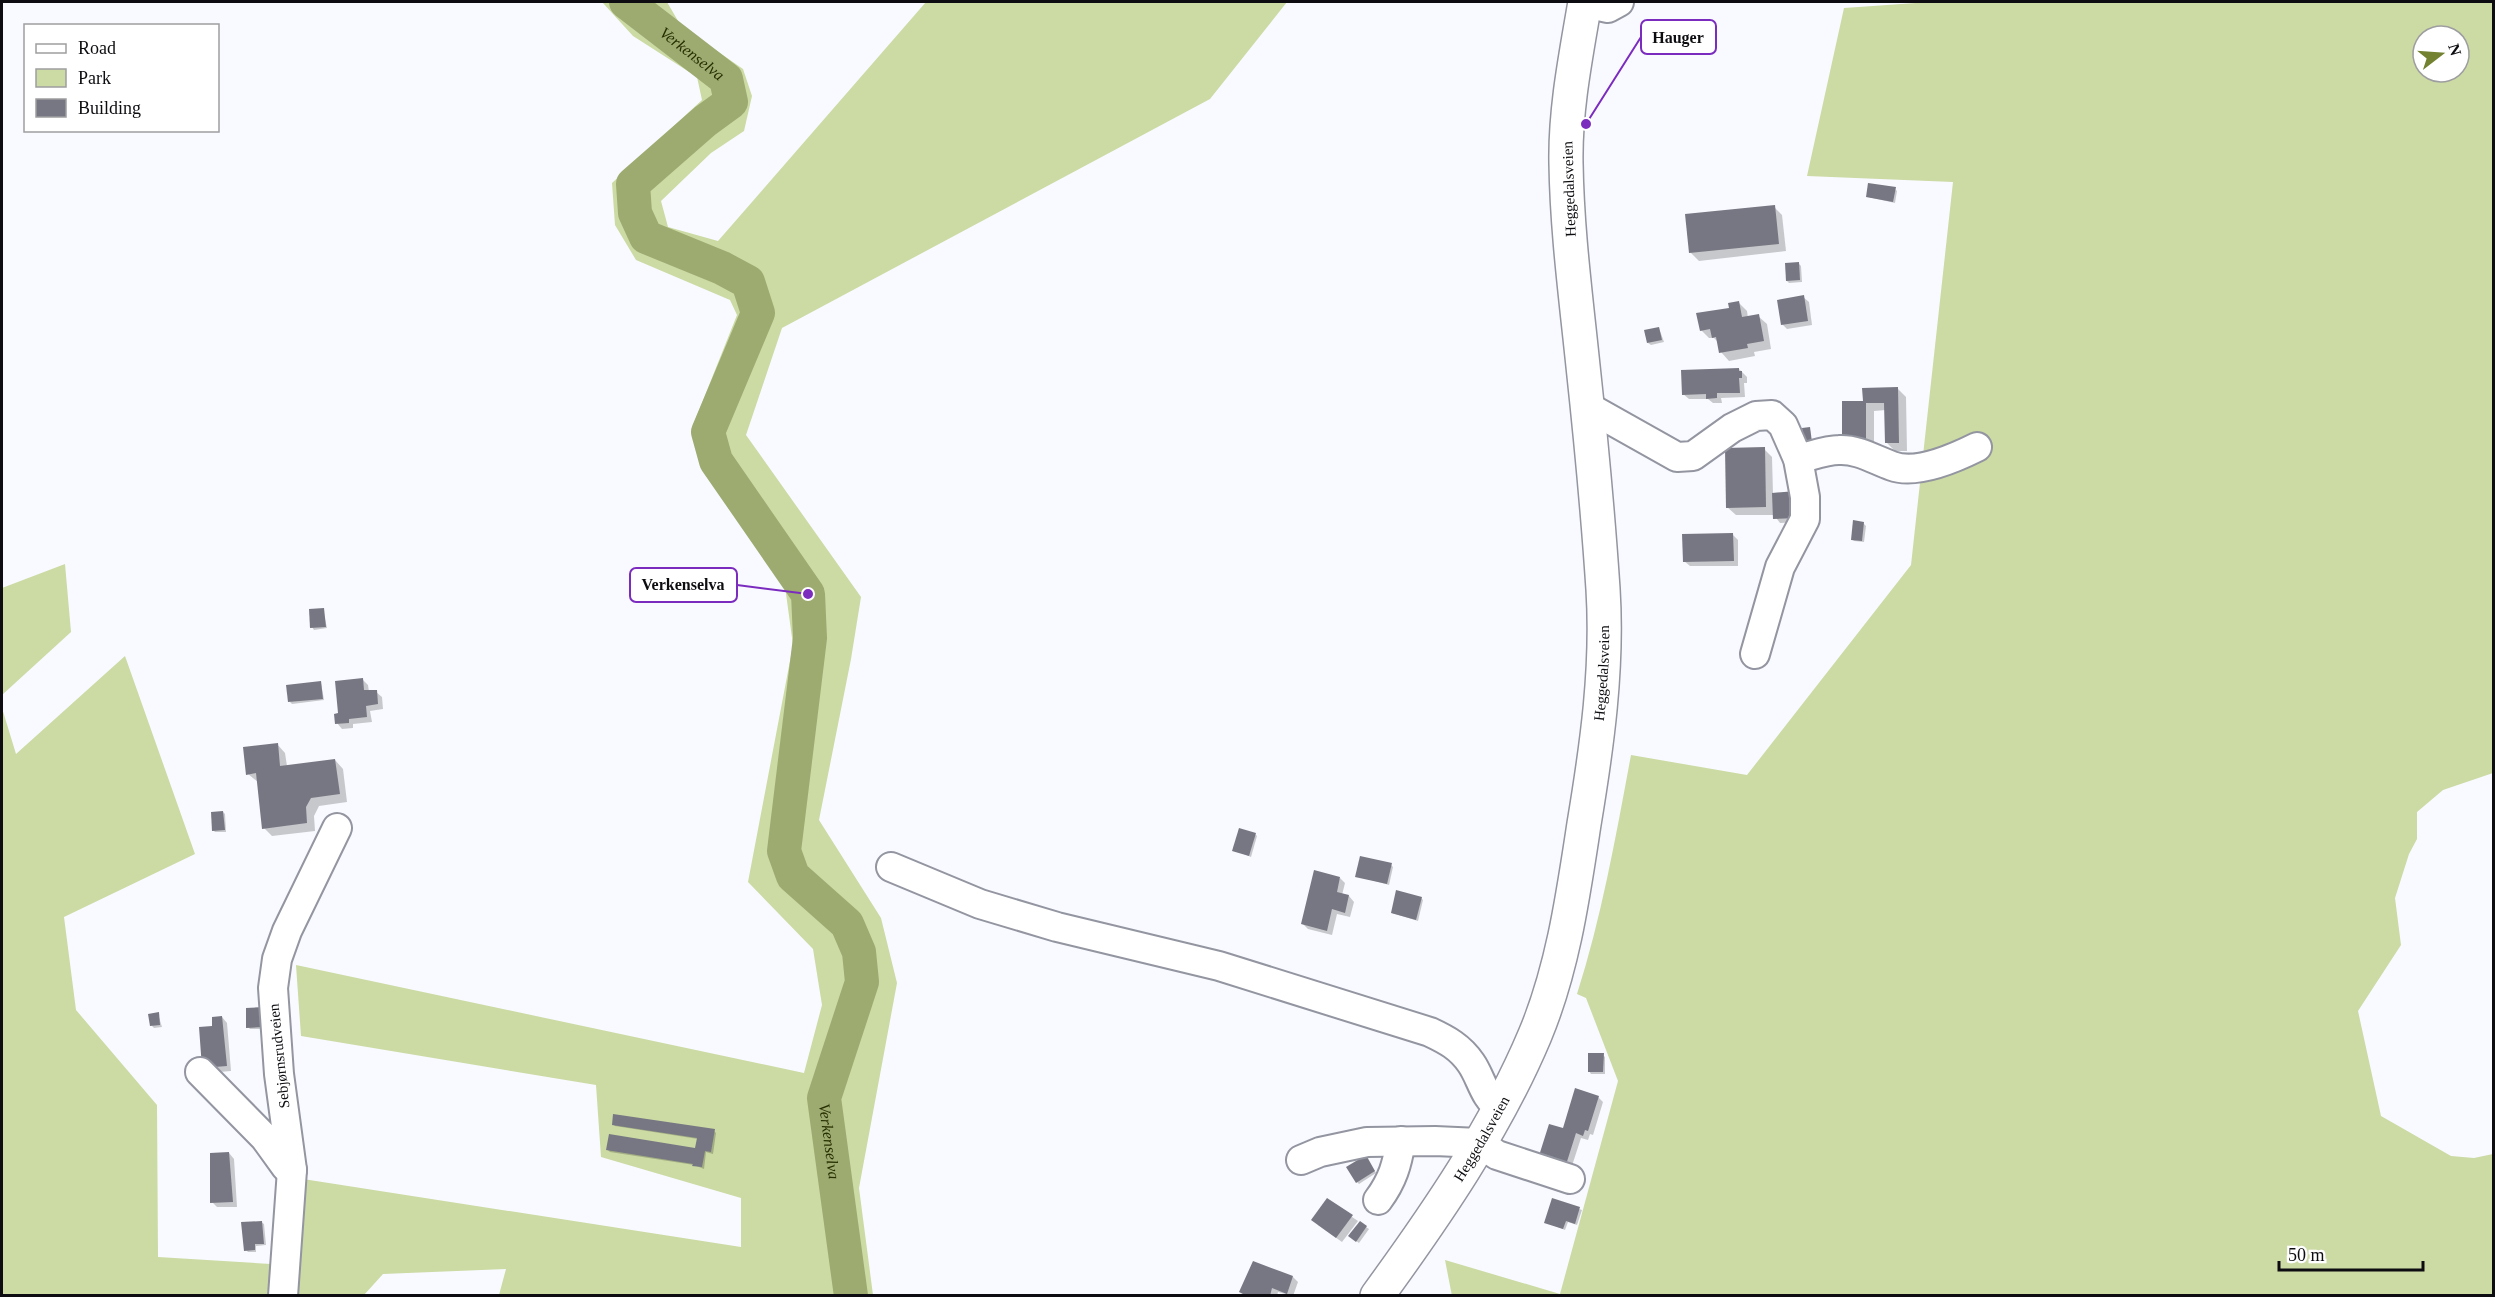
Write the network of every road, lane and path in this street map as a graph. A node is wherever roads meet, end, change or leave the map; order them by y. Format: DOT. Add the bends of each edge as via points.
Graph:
graph roads {
  1 [pos="1585,2"];
  2 [pos="1619,2"];
  3 [pos="1588,407"];
  4 [pos="1977,447"];
  5 [pos="1798,459"];
  6 [pos="1755,654"];
  7 [pos="337,828"];
  8 [pos="891,867"];
  9 [pos="200,1072"];
  10 [pos="1499,1107"];
  11 [pos="1401,1141"];
  12 [pos="1479,1143"];
  13 [pos="1301,1160"];
  14 [pos="292,1170"];
  15 [pos="1570,1179"];
  16 [pos="1378,1200"];
  17 [pos="283,1296"];
  18 [pos="1377,1296"];
  1 -- 2 [label="lane" via="1608,8"];
  1 -- 3 [label="main road, Heggedalsveien" via="1568,114 1566,161"];
  3 -- 5 [label="lane" via="1677,457 1693,456 1732,428 1756,416 1772,415 1783,425"];
  3 -- 10 [label="main road, Heggedalsveien" via="1605,634 1604,683 1564,943 1534,1036"];
  4 -- 5 [label="lane" via="1926,466 1895,467 1858,452 1838,450"];
  5 -- 6 [label="lane" via="1805,519 1780,567"];
  7 -- 14 [label="lane, Sebjørnsrudveien" via="287,931 277,959 273,988"];
  8 -- 10 [label="lane" via="980,904 1219,966 1430,1032 1463,1053 1491,1102"];
  9 -- 14 [label="lane"];
  10 -- 12 [label="main road, Heggedalsveien"];
  11 -- 12 [label="lane"];
  11 -- 13 [label="lane" via="1367,1142"];
  11 -- 16 [label="lane" via="1391,1183"];
  12 -- 15 [label="lane" via="1497,1155"];
  12 -- 18 [label="main road, Heggedalsveien"];
  14 -- 17 [label="lane, Sebjørnsrudveien"];
}
